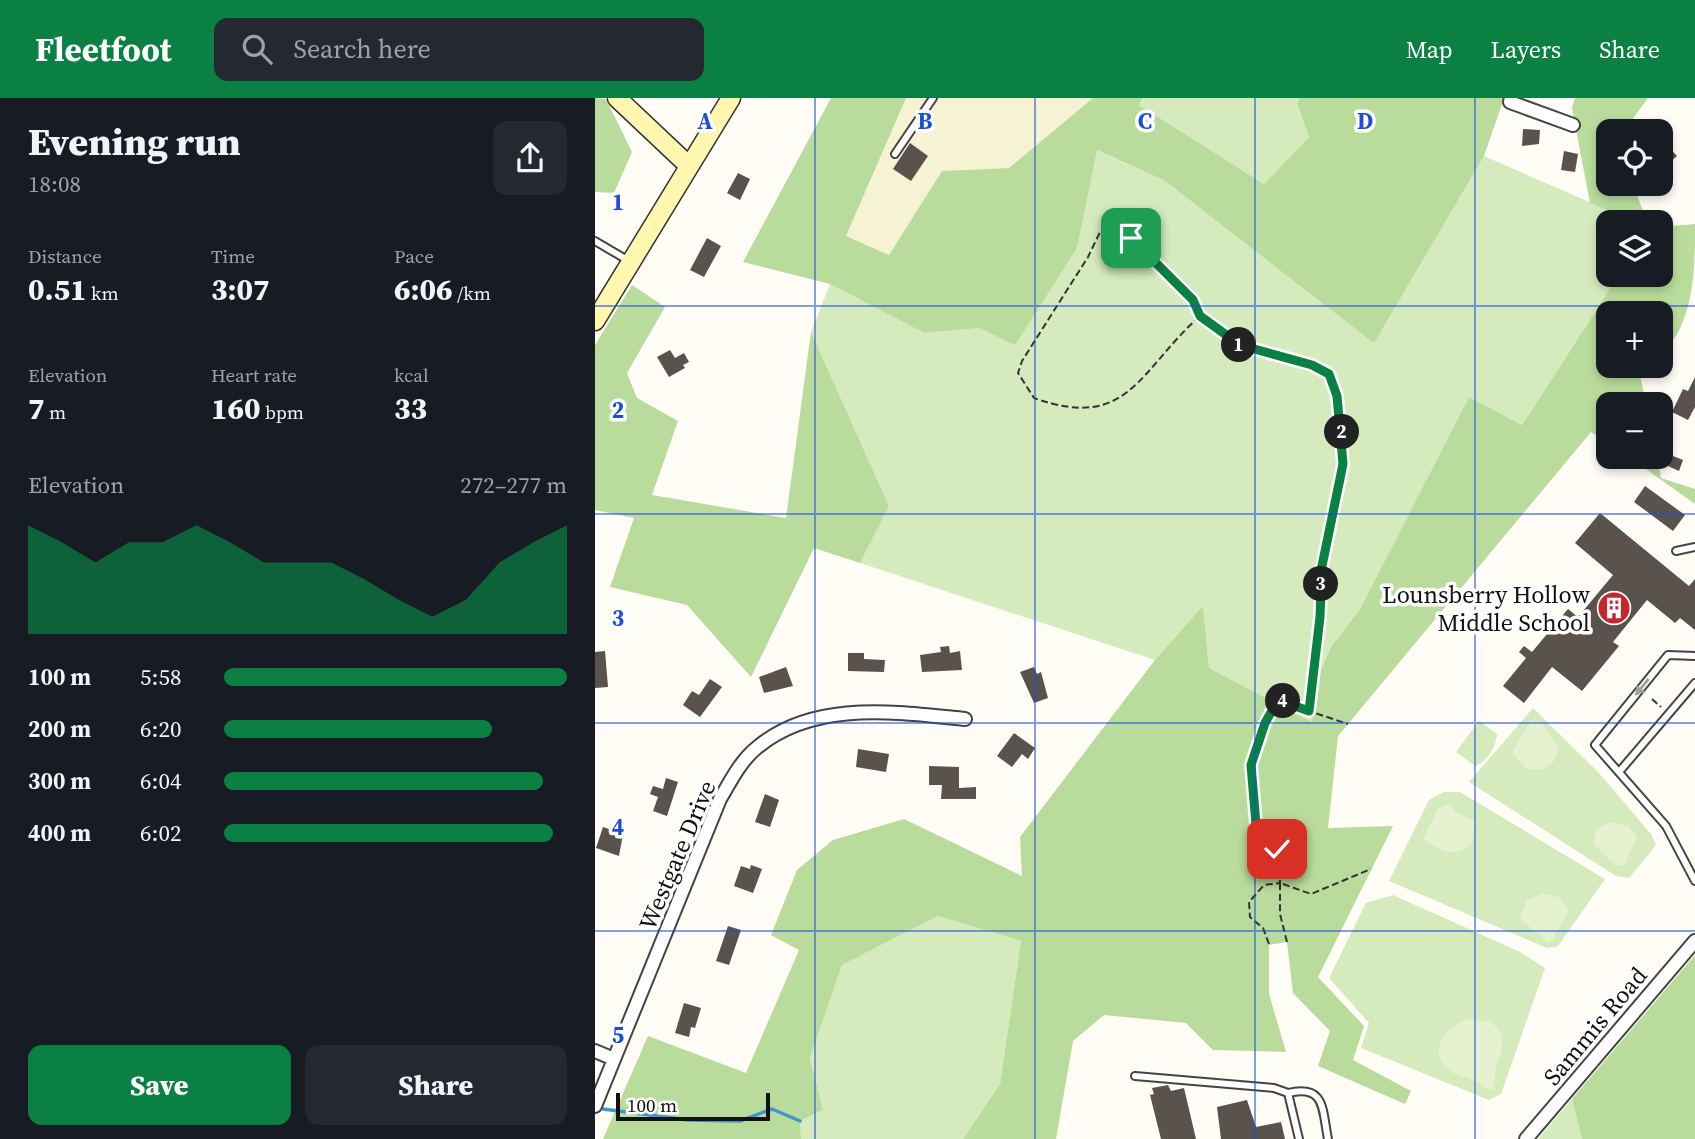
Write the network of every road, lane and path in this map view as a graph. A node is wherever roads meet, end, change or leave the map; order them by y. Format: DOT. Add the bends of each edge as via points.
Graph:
graph roads {
  1 [pos="617,98"];
  2 [pos="731,98"];
  3 [pos="933,98"];
  4 [pos="1511,98"];
  5 [pos="1573,125"];
  6 [pos="895,155"];
  7 [pos="688,166"];
  8 [pos="595,241"];
  9 [pos="631,262"];
  10 [pos="1200,316"];
  11 [pos="595,321"];
  12 [pos="1695,547"];
  13 [pos="1676,551"];
  14 [pos="1695,656"];
  15 [pos="1695,683"];
  16 [pos="1652,699"];
  17 [pos="1662,707"];
  18 [pos="1309,711"];
  19 [pos="965,719"];
  20 [pos="1348,724"];
  21 [pos="1619,772"];
  22 [pos="1371,869"];
  23 [pos="1695,881"];
  24 [pos="1280,883"];
  25 [pos="1695,941"];
  26 [pos="1287,942"];
  27 [pos="1269,944"];
  28 [pos="595,1051"];
  29 [pos="614,1059"];
  30 [pos="1135,1076"];
  31 [pos="1288,1093"];
  32 [pos="595,1106"];
  33 [pos="1299,1139"];
  34 [pos="1328,1139"];
  35 [pos="1526,1139"];
  1 -- 7 [label="street"];
  2 -- 7 [label="street"];
  3 -- 6 [label="lane"];
  4 -- 5 [label="street" via="1510,102"];
  7 -- 9 [label="street"];
  8 -- 9 [label="lane"];
  9 -- 11 [label="street"];
  10 -- 10 [label="path" via="1193,300 1131,238 1116,229 1101,230 1018,373 1034,398 1078,410 1100,407 1126,395"];
  10 -- 18 [label="path" via="1240,345 1329,374 1337,396 1343,464 1322,566"];
  12 -- 13 [label="lane"];
  14 -- 21 [label="lane, one-way" via="1668,655 1595,746"];
  15 -- 21 [label="lane"];
  16 -- 17 [label="path"];
  18 -- 20 [label="path"];
  18 -- 24 [label="path" via="1278,700 1251,765 1257,836 1277,849"];
  19 -- 29 [label="street, Westgate Drive" via="852,712 825,716 790,729 753,751 720,799"];
  21 -- 23 [label="lane" via="1666,826"];
  22 -- 24 [label="path" via="1311,894"];
  24 -- 26 [label="path" via="1280,914"];
  24 -- 27 [label="path" via="1264,885 1249,902 1250,917 1263,928"];
  25 -- 35 [label="street, Sammis Road"];
  28 -- 29 [label="street"];
  29 -- 32 [label="street, Westgate Drive"];
  30 -- 31 [label="lane"];
  31 -- 33 [label="lane"];
  31 -- 34 [label="lane" via="1310,1090 1317,1094"];
}
